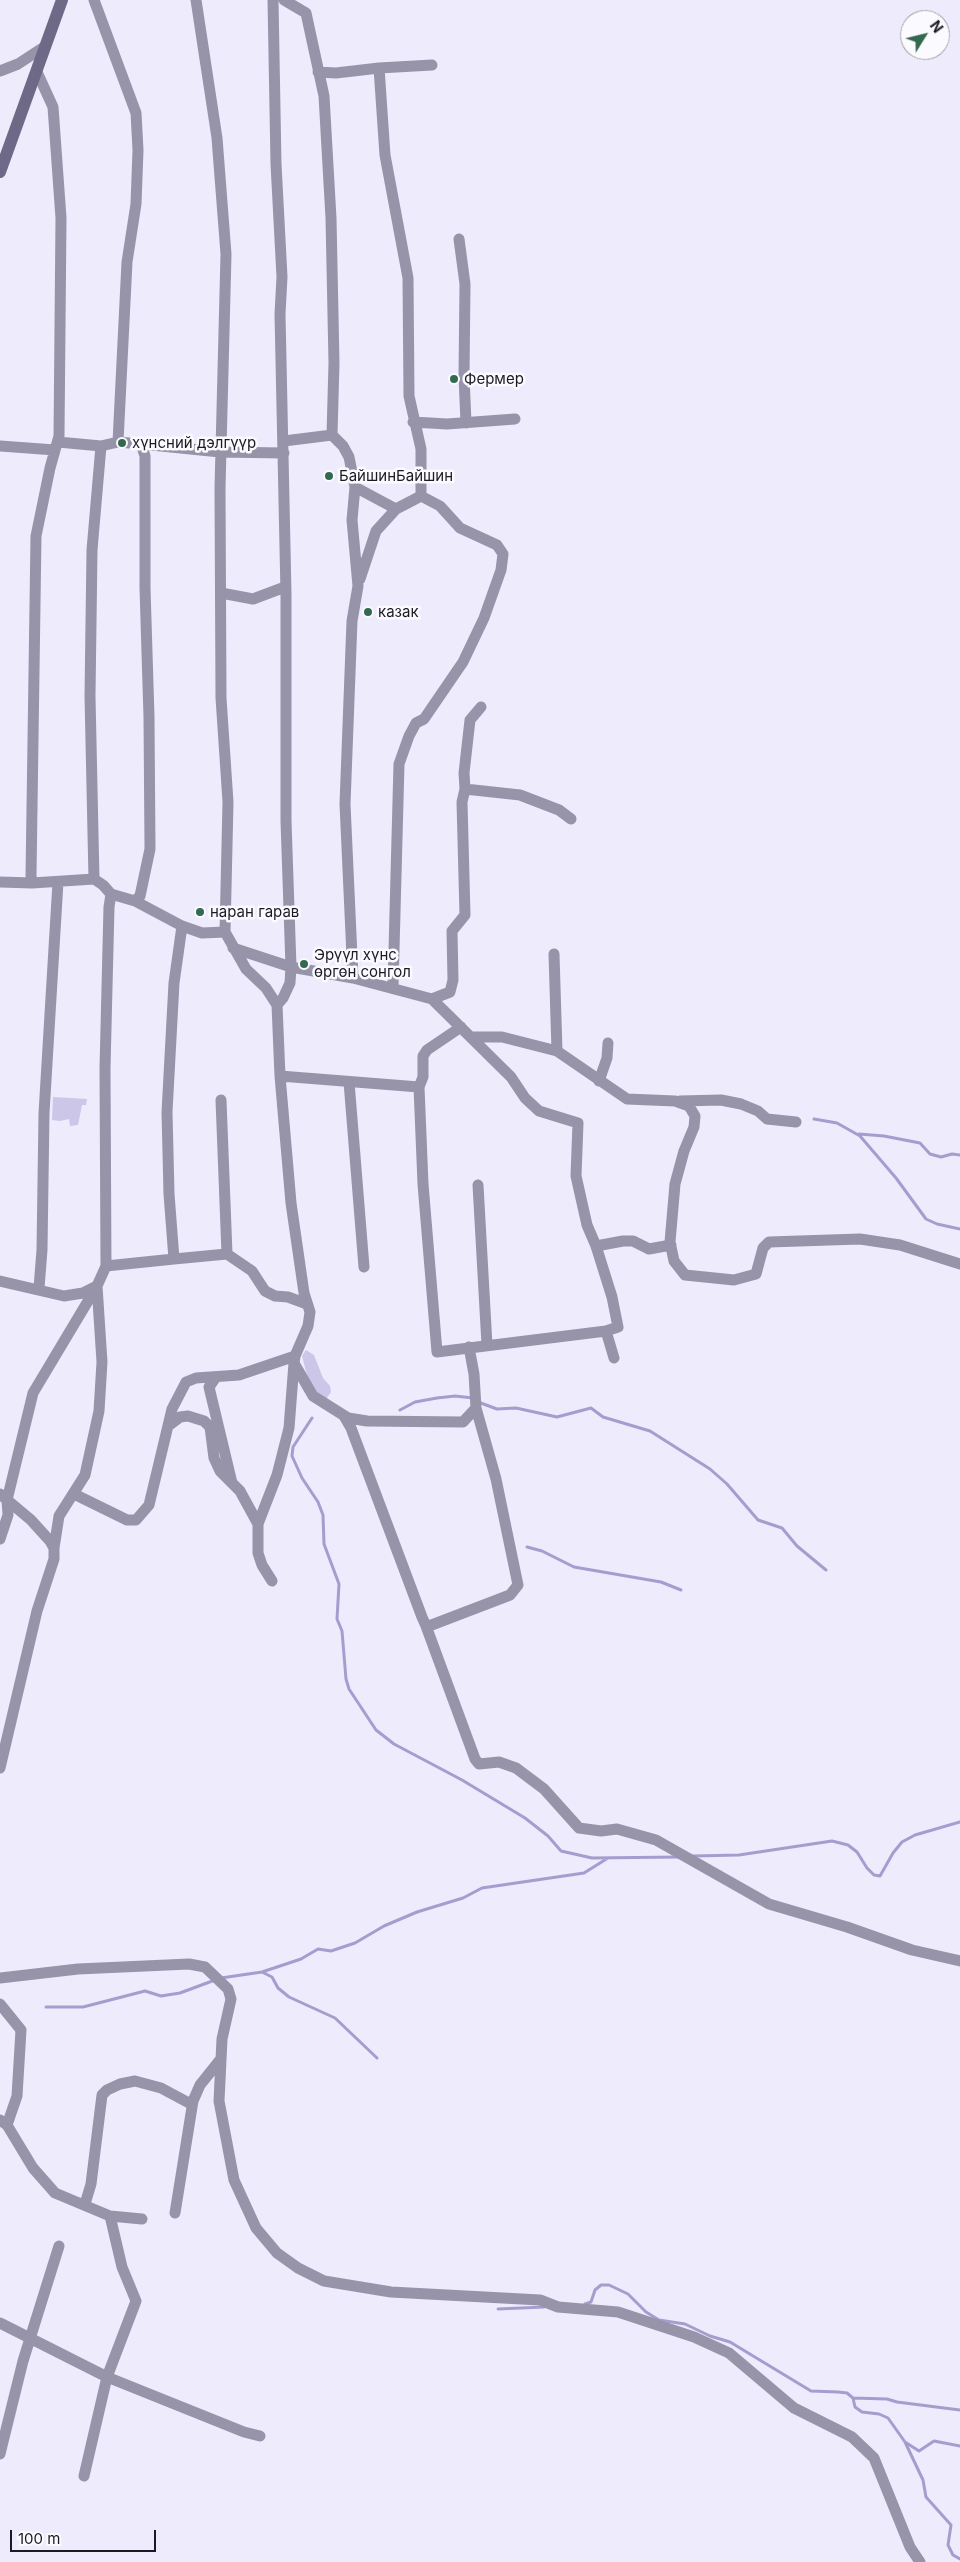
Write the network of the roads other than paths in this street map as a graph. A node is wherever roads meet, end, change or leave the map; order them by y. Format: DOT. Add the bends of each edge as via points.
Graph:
graph roads {
  1 [pos="62,0"];
  2 [pos="94,0"];
  3 [pos="196,0"];
  4 [pos="273,0"];
  5 [pos="284,0"];
  6 [pos="44,47"];
  7 [pos="432,65"];
  8 [pos="379,68"];
  9 [pos="0,71"];
  10 [pos="37,72"];
  11 [pos="318,72"];
  12 [pos="0,172"];
  13 [pos="459,239"];
  14 [pos="515,419"];
  15 [pos="413,422"];
  16 [pos="466,423"];
  17 [pos="332,436"];
  18 [pos="284,441"];
  19 [pos="118,442"];
  20 [pos="141,444"];
  21 [pos="0,446"];
  22 [pos="56,446"];
  23 [pos="101,446"];
  24 [pos="220,452"];
  25 [pos="284,454"];
  26 [pos="355,487"];
  27 [pos="421,496"];
  28 [pos="396,509"];
  29 [pos="358,586"];
  30 [pos="286,587"];
  31 [pos="221,593"];
  32 [pos="481,707"];
  33 [pos="465,789"];
  34 [pos="571,819"];
  35 [pos="94,879"];
  36 [pos="0,882"];
  37 [pos="58,882"];
  38 [pos="32,883"];
  39 [pos="111,894"];
  40 [pos="135,901"];
  41 [pos="182,926"];
  42 [pos="225,932"];
  43 [pos="233,948"];
  44 [pos="554,954"];
  45 [pos="290,966"];
  46 [pos="353,978"];
  47 [pos="393,987"];
  48 [pos="432,999"];
  49 [pos="277,1005"];
  50 [pos="461,1027"];
  51 [pos="471,1037"];
  52 [pos="608,1043"];
  53 [pos="557,1051"];
  54 [pos="280,1076"];
  55 [pos="599,1081"];
  56 [pos="349,1082"];
  57 [pos="420,1087"];
  58 [pos="222,1100"];
  59 [pos="675,1101"];
  60 [pos="796,1122"];
  61 [pos="478,1185"];
  62 [pos="671,1245"];
  63 [pos="596,1246"];
  64 [pos="227,1254"];
  65 [pos="174,1259"];
  66 [pos="960,1264"];
  67 [pos="106,1266"];
  68 [pos="364,1267"];
  69 [pos="0,1280"];
  70 [pos="97,1286"];
  71 [pos="39,1288"];
  72 [pos="307,1304"];
  73 [pos="606,1331"];
  74 [pos="487,1345"];
  75 [pos="469,1348"];
  76 [pos="614,1358"];
  77 [pos="295,1360"];
  78 [pos="216,1378"];
  79 [pos="476,1408"];
  80 [pos="344,1416"];
  81 [pos="168,1426"];
  82 [pos="232,1483"];
  83 [pos="74,1494"];
  84 [pos="4,1497"];
  85 [pos="258,1524"];
  86 [pos="0,1539"];
  87 [pos="54,1548"];
  88 [pos="272,1582"];
  89 [pos="426,1626"];
  90 [pos="0,1768"];
  91 [pos="960,1961"];
  92 [pos="0,1978"];
  93 [pos="0,2004"];
  94 [pos="220,2060"];
  95 [pos="193,2101"];
  96 [pos="4,2123"];
  97 [pos="85,2204"];
  98 [pos="176,2213"];
  99 [pos="110,2216"];
  100 [pos="142,2219"];
  101 [pos="59,2246"];
  102 [pos="0,2322"];
  103 [pos="30,2338"];
  104 [pos="107,2377"];
  105 [pos="260,2436"];
  106 [pos="0,2454"];
  107 [pos="84,2476"];
  108 [pos="920,2562"];
  1 -- 6 [label="main road"];
  2 -- 19 [label="street" via="136,113 138,141 136,204 127,262"];
  3 -- 24 [label="street" via="217,138 226,254"];
  4 -- 18 [label="street"];
  5 -- 11 [label="street" via="306,13"];
  6 -- 9 [label="street"];
  6 -- 10 [label="main road"];
  7 -- 8 [label="street"];
  8 -- 11 [label="street"];
  8 -- 15 [label="street" via="384,155 408,278 409,396"];
  10 -- 12 [label="main road"];
  10 -- 22 [label="street" via="53,107 61,209"];
  11 -- 17 [label="street" via="324,96 331,218"];
  13 -- 16 [label="street" via="465,284"];
  14 -- 16 [label="street"];
  15 -- 16 [label="street"];
  15 -- 27 [label="street" via="421,449"];
  17 -- 18 [label="street"];
  17 -- 26 [label="street" via="349,457"];
  18 -- 25 [label="street"];
  19 -- 20 [label="street"];
  19 -- 23 [label="street"];
  20 -- 24 [label="street"];
  20 -- 40 [label="street" via="145,456 150,849 140,896"];
  21 -- 22 [label="street"];
  22 -- 23 [label="street"];
  22 -- 38 [label="street" via="36,536"];
  23 -- 35 [label="street" via="92,550 90,696"];
  24 -- 25 [label="street"];
  24 -- 31 [label="street"];
  25 -- 30 [label="street"];
  26 -- 28 [label="street"];
  26 -- 29 [label="street" via="352,520"];
  27 -- 28 [label="street"];
  27 -- 47 [label="street" via="440,506 460,528 497,545 503,554 501,570 484,618 463,662 424,719 416,723 399,764"];
  28 -- 29 [label="street" via="376,531"];
  29 -- 46 [label="street" via="352,621 345,804"];
  30 -- 31 [label="street" via="253,598"];
  30 -- 45 [label="street"];
  31 -- 42 [label="street" via="221,698 228,802"];
  32 -- 33 [label="street" via="470,720"];
  33 -- 34 [label="street" via="520,795 559,810"];
  33 -- 48 [label="street" via="462,802 465,914 452,931 454,980 450,992"];
  35 -- 37 [label="street"];
  35 -- 39 [label="street"];
  36 -- 38 [label="street"];
  37 -- 38 [label="street"];
  37 -- 71 [label="street" via="44,1113"];
  39 -- 40 [label="street"];
  39 -- 67 [label="street" via="108,907 105,1068"];
  40 -- 41 [label="street"];
  41 -- 42 [label="street" via="202,934"];
  41 -- 65 [label="street" via="168,1064 169,1194"];
  42 -- 43 [label="street"];
  43 -- 45 [label="street"];
  43 -- 49 [label="street" via="246,969 266,988"];
  44 -- 53 [label="street"];
  45 -- 46 [label="street"];
  45 -- 49 [label="street" via="290,983"];
  46 -- 47 [label="street"];
  47 -- 48 [label="street"];
  48 -- 50 [label="street"];
  49 -- 54 [label="street"];
  50 -- 51 [label="street"];
  50 -- 57 [label="street" via="427,1050 423,1056"];
  51 -- 53 [label="street" via="502,1037"];
  51 -- 63 [label="street" via="539,1111 578,1123 576,1176 587,1225"];
  52 -- 55 [label="street" via="608,1058"];
  53 -- 55 [label="street"];
  54 -- 56 [label="street"];
  54 -- 72 [label="street" via="291,1203"];
  55 -- 59 [label="street" via="627,1100"];
  56 -- 57 [label="street"];
  56 -- 68 [label="street"];
  57 -- 75 [label="street" via="423,1184 437,1352"];
  58 -- 64 [label="street"];
  59 -- 60 [label="street" via="728,1101 758,1111 767,1120"];
  59 -- 62 [label="street" via="689,1106 695,1116 675,1184"];
  61 -- 74 [label="street"];
  62 -- 63 [label="street" via="649,1249 623,1241"];
  62 -- 66 [label="street" via="674,1260 685,1275 717,1279 734,1280 756,1274 763,1248 769,1242 860,1239 900,1245"];
  63 -- 73 [label="street" via="618,1327"];
  64 -- 65 [label="street"];
  64 -- 72 [label="street" via="252,1271 264,1291"];
  65 -- 67 [label="street"];
  67 -- 70 [label="street"];
  69 -- 71 [label="street"];
  70 -- 71 [label="street" via="83,1293 64,1296"];
  70 -- 83 [label="street" via="102,1362 99,1411 85,1475"];
  70 -- 84 [label="street" via="33,1393"];
  72 -- 77 [label="street" via="310,1312 308,1326"];
  73 -- 74 [label="street"];
  73 -- 76 [label="street"];
  74 -- 75 [label="street"];
  75 -- 79 [label="street"];
  77 -- 78 [label="street"];
  77 -- 80 [label="street" via="313,1396"];
  77 -- 85 [label="street" via="289,1428 277,1475"];
  78 -- 81 [label="street" via="196,1378 186,1382 172,1409"];
  78 -- 82 [label="street" via="209,1387"];
  79 -- 80 [label="street" via="463,1422 367,1421"];
  79 -- 89 [label="street" via="496,1479 518,1585 510,1595"];
  80 -- 89 [label="street"];
  81 -- 82 [label="street" via="180,1417 204,1421 210,1427 214,1458 220,1471"];
  81 -- 83 [label="street" via="148,1505 136,1520 127,1520"];
  82 -- 85 [label="street"];
  83 -- 87 [label="street" via="59,1516"];
  84 -- 86 [label="street" via="8,1515"];
  84 -- 87 [label="street" via="31,1520"];
  85 -- 88 [label="street" via="258,1552"];
  87 -- 90 [label="street" via="54,1559 37,1611"];
  89 -- 91 [label="street" via="475,1759 479,1764 499,1762 516,1768 544,1789 579,1828 618,1829 656,1840 769,1904 912,1950"];
  92 -- 94 [label="street" via="78,1969 189,1964 205,1967 228,1989 231,1999"];
  93 -- 96 [label="street" via="21,2030 17,2096"];
  94 -- 95 [label="street" via="200,2084"];
  94 -- 108 [label="street" via="219,2102 234,2180 256,2228 284,2258 324,2281 359,2288 460,2298 540,2300 558,2307 618,2312 694,2337 729,2353 794,2408 852,2438 874,2458 910,2547"];
  95 -- 97 [label="street" via="189,2103 161,2088 135,2081 107,2090 102,2095 91,2184"];
  95 -- 98 [label="street"];
  96 -- 97 [label="street" via="33,2168 55,2193"];
  97 -- 99 [label="street"];
  99 -- 100 [label="street"];
  99 -- 104 [label="street" via="122,2266 136,2301"];
  101 -- 103 [label="street"];
  102 -- 103 [label="street"];
  103 -- 104 [label="street"];
  103 -- 106 [label="street"];
  104 -- 105 [label="street"];
  104 -- 107 [label="street"];
}
